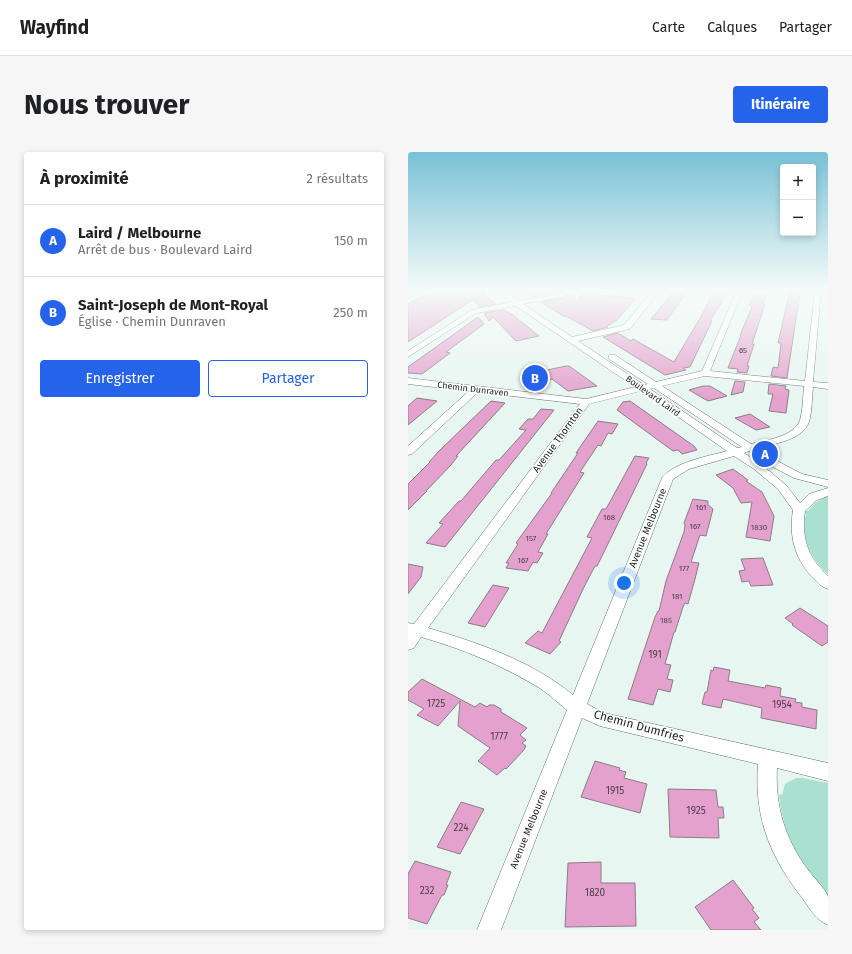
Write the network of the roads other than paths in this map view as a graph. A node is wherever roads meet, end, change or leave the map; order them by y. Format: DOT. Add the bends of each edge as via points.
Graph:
graph roads {
  1 [pos="450,326"];
  2 [pos="550,326"];
  3 [pos="565,326"];
  4 [pos="629,326"];
  5 [pos="725,326"];
  6 [pos="814,326"];
  7 [pos="582,337"];
  8 [pos="570,340"];
  9 [pos="408,354"];
  10 [pos="705,373"];
  11 [pos="408,381"];
  12 [pos="808,384"];
  13 [pos="655,385"];
  14 [pos="828,386"];
  15 [pos="642,389"];
  16 [pos="476,390"];
  17 [pos="586,402"];
  18 [pos="749,448"];
  19 [pos="408,452"];
  20 [pos="733,452"];
  21 [pos="828,484"];
  22 [pos="828,492"];
  23 [pos="799,510"];
  24 [pos="828,584"];
  25 [pos="411,634"];
  26 [pos="577,707"];
  27 [pos="768,758"];
  28 [pos="828,772"];
  29 [pos="828,913"];
  30 [pos="489,930"];
  1 -- 9 [label="street"];
  2 -- 8 [label="street, Boulevard Laird"];
  3 -- 7 [label="street, Boulevard Laird"];
  4 -- 7 [label="street"];
  5 -- 10 [label="street"];
  6 -- 12 [label="street, Avenue Melbourne"];
  7 -- 8 [label="street"];
  7 -- 13 [label="street, Boulevard Laird"];
  8 -- 15 [label="street, Boulevard Laird"];
  10 -- 12 [label="street, Avenue Thornton"];
  10 -- 13 [label="street, Avenue Thornton"];
  11 -- 16 [label="street, Chemin Dunraven"];
  12 -- 14 [label="street, Avenue Thornton"];
  12 -- 18 [label="street, Avenue Melbourne" via="802,427 789,436"];
  13 -- 15 [label="street, Avenue Thornton"];
  13 -- 18 [label="street, Boulevard Laird"];
  15 -- 17 [label="street, Avenue Thornton"];
  15 -- 20 [label="street, Boulevard Laird"];
  16 -- 17 [label="street, Chemin Dunraven"];
  16 -- 19 [label="street"];
  17 -- 25 [label="street, Avenue Thornton"];
  18 -- 20 [label="street, Avenue Melbourne"];
  18 -- 21 [label="street, Boulevard Laird" via="792,473"];
  20 -- 23 [label="street, Boulevard Laird" via="775,480"];
  20 -- 26 [label="street, Avenue Melbourne" via="685,467 668,478"];
  22 -- 23 [label="street" via="813,497"];
  23 -- 24 [label="street" via="796,533 798,546 805,559"];
  25 -- 26 [label="street, Chemin Dumfries" via="476,651 558,691"];
  26 -- 27 [label="street, Chemin Dumfries" via="600,718"];
  26 -- 30 [label="street, Avenue Melbourne"];
  27 -- 28 [label="street, Chemin Dumfries"];
  27 -- 29 [label="street" via="767,789 770,813 778,839 793,869"];
}
